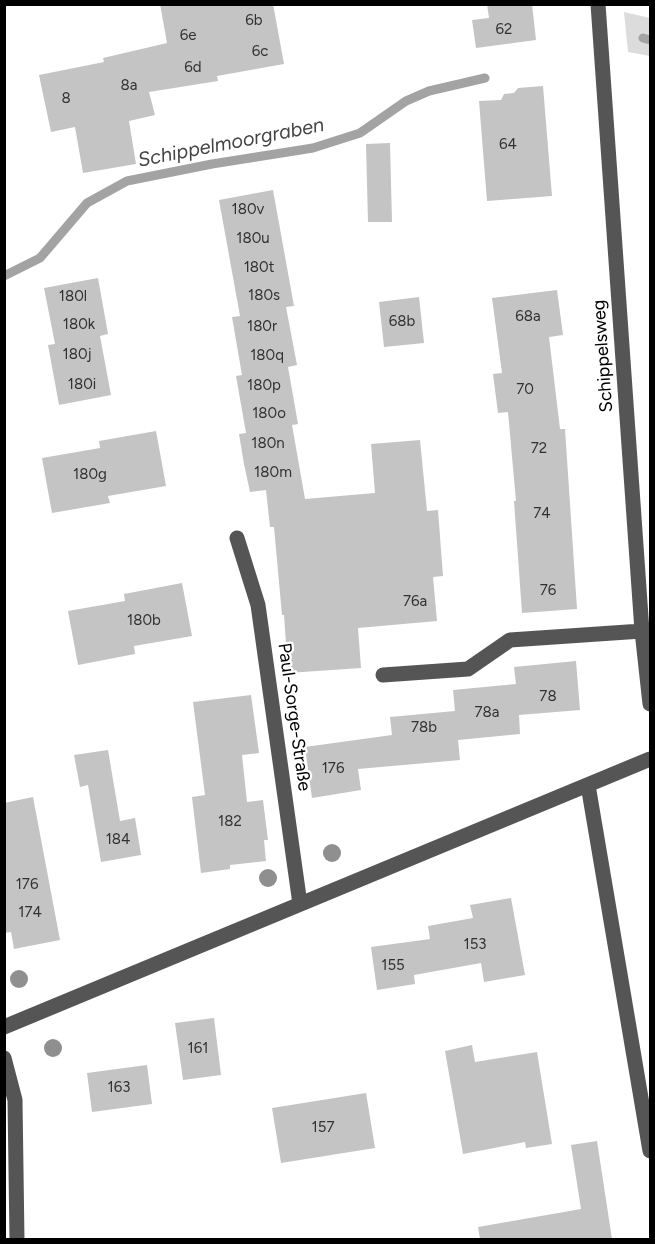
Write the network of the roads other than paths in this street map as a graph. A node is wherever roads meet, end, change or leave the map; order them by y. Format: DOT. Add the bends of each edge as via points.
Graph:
graph roads {
  1 [pos="598,4"];
  2 [pos="237,538"];
  3 [pos="642,631"];
  4 [pos="383,675"];
  5 [pos="651,704"];
  6 [pos="651,759"];
  7 [pos="588,784"];
  8 [pos="300,904"];
  9 [pos="4,1027"];
  10 [pos="4,1058"];
  11 [pos="651,1151"];
  12 [pos="16,1239"];
  1 -- 3 [label="street, Schippelsweg"];
  2 -- 8 [label="street, Paul-Sorge-Straße" via="258,605"];
  3 -- 4 [label="street" via="510,640 468,669"];
  3 -- 5 [label="street, Schippelsweg"];
  6 -- 7 [label="street"];
  7 -- 8 [label="street"];
  7 -- 11 [label="street"];
  8 -- 9 [label="street"];
  10 -- 12 [label="street" via="15,1100"];
}
